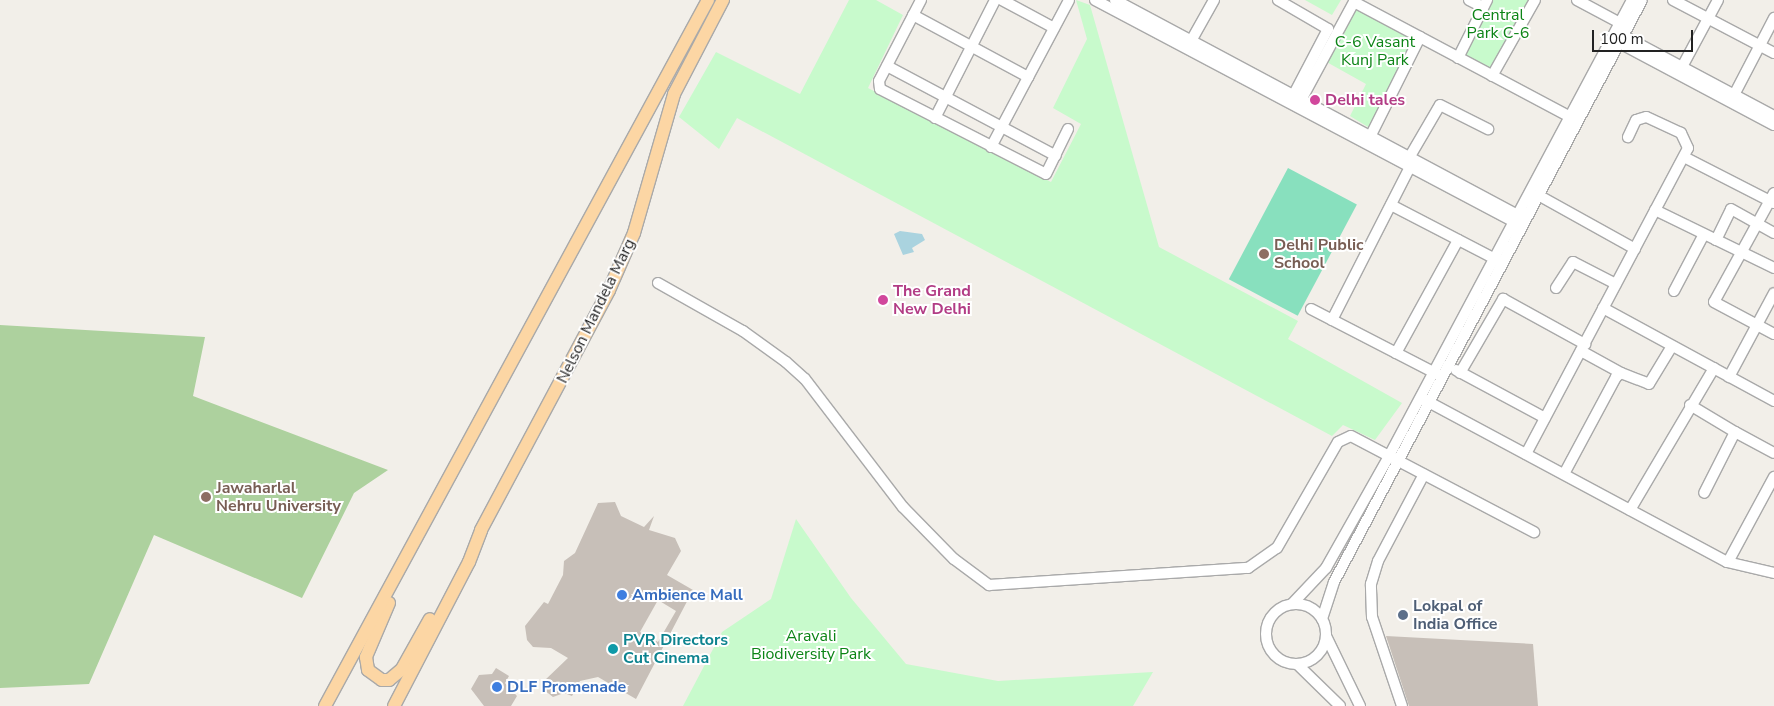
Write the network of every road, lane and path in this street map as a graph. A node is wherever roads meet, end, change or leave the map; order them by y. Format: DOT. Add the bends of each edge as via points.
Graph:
graph roads {
  1 [pos="708,0"];
  2 [pos="723,0"];
  3 [pos="920,0"];
  4 [pos="995,0"];
  5 [pos="1002,0"];
  6 [pos="1069,0"];
  7 [pos="1094,0"];
  8 [pos="1115,0"];
  9 [pos="1214,0"];
  10 [pos="1278,0"];
  11 [pos="1470,0"];
  12 [pos="1535,0"];
  13 [pos="1577,0"];
  14 [pos="1632,0"];
  15 [pos="1642,0"];
  16 [pos="1674,0"];
  17 [pos="1718,0"];
  18 [pos="1355,1"];
  19 [pos="1485,4"];
  20 [pos="913,15"];
  21 [pos="1708,18"];
  22 [pos="1774,18"];
  23 [pos="1054,28"];
  24 [pos="1618,34"];
  25 [pos="1420,37"];
  26 [pos="1191,42"];
  27 [pos="1760,44"];
  28 [pos="972,47"];
  29 [pos="1774,52"];
  30 [pos="1458,58"];
  31 [pos="887,66"];
  32 [pos="1682,67"];
  33 [pos="1492,76"];
  34 [pos="1028,77"];
  35 [pos="1734,95"];
  36 [pos="946,97"];
  37 [pos="1297,98"];
  38 [pos="1774,116"];
  39 [pos="936,118"];
  40 [pos="1570,118"];
  41 [pos="1774,125"];
  42 [pos="1002,127"];
  43 [pos="1068,129"];
  44 [pos="1488,130"];
  45 [pos="1370,136"];
  46 [pos="1628,137"];
  47 [pos="991,147"];
  48 [pos="1056,156"];
  49 [pos="1684,157"];
  50 [pos="1410,162"];
  51 [pos="1538,195"];
  52 [pos="1773,199"];
  53 [pos="1391,204"];
  54 [pos="1655,210"];
  55 [pos="1520,220"];
  56 [pos="1757,224"];
  57 [pos="1774,233"];
  58 [pos="1704,234"];
  59 [pos="1458,240"];
  60 [pos="1716,240"];
  61 [pos="1635,249"];
  62 [pos="1741,252"];
  63 [pos="1498,261"];
  64 [pos="1774,268"];
  65 [pos="658,283"];
  66 [pos="1616,284"];
  67 [pos="1556,288"];
  68 [pos="1674,291"];
  69 [pos="1774,293"];
  70 [pos="1604,308"];
  71 [pos="1311,309"];
  72 [pos="1332,320"];
  73 [pos="1756,326"];
  74 [pos="1774,334"];
  75 [pos="1672,346"];
  76 [pos="1583,348"];
  77 [pos="1396,353"];
  78 [pos="1447,365"];
  79 [pos="1714,368"];
  80 [pos="1460,373"];
  81 [pos="1621,373"];
  82 [pos="1438,374"];
  83 [pos="1730,377"];
  84 [pos="1424,400"];
  85 [pos="1774,401"];
  86 [pos="1690,405"];
  87 [pos="1546,418"];
  88 [pos="1735,432"];
  89 [pos="1774,453"];
  90 [pos="1526,454"];
  91 [pos="1394,458"];
  92 [pos="1424,474"];
  93 [pos="1564,474"];
  94 [pos="1774,477"];
  95 [pos="1704,492"];
  96 [pos="1630,510"];
  97 [pos="430,515"];
  98 [pos="481,530"];
  99 [pos="1534,532"];
  100 [pos="1728,562"];
  101 [pos="1774,572"];
  102 [pos="1292,604"];
  103 [pos="1322,619"];
  104 [pos="1326,636"];
  105 [pos="1297,664"];
  106 [pos="325,706"];
  107 [pos="394,706"];
  108 [pos="1340,706"];
  109 [pos="1360,706"];
  110 [pos="1402,706"];
  1 -- 97 [label="main road, Nelson Mandela Marg"];
  2 -- 98 [label="main road, Nelson Mandela Marg" via="674,94 631,242"];
  3 -- 20 [label="street"];
  4 -- 28 [label="street"];
  5 -- 23 [label="street"];
  6 -- 23 [label="street"];
  7 -- 50 [label="street"];
  8 -- 26 [label="street"];
  9 -- 26 [label="street"];
  10 -- 37 [label="street" via="1328,29"];
  11 -- 19 [label="street"];
  12 -- 33 [label="street"];
  13 -- 24 [label="street"];
  14 -- 24 [label="street"];
  15 -- 24 [label="street"];
  16 -- 21 [label="street"];
  17 -- 21 [label="street"];
  18 -- 25 [label="street"];
  18 -- 37 [label="street"];
  19 -- 30 [label="street"];
  20 -- 28 [label="street"];
  20 -- 31 [label="street"];
  21 -- 27 [label="street"];
  21 -- 32 [label="street"];
  22 -- 27 [label="street"];
  23 -- 34 [label="street"];
  24 -- 32 [label="street"];
  24 -- 40 [label="street"];
  24 -- 41 [label="street"];
  24 -- 51 [label="street"];
  25 -- 30 [label="street"];
  25 -- 45 [label="street"];
  26 -- 37 [label="street"];
  27 -- 29 [label="street"];
  27 -- 35 [label="street"];
  28 -- 34 [label="street"];
  28 -- 36 [label="street"];
  30 -- 33 [label="street"];
  31 -- 36 [label="street"];
  31 -- 39 [label="street" via="879,81 880,89"];
  32 -- 35 [label="street"];
  33 -- 40 [label="street"];
  34 -- 42 [label="street"];
  35 -- 38 [label="street"];
  36 -- 39 [label="street"];
  36 -- 42 [label="street"];
  37 -- 45 [label="street"];
  39 -- 47 [label="street"];
  40 -- 55 [label="street"];
  42 -- 47 [label="street"];
  42 -- 48 [label="street"];
  43 -- 48 [label="street"];
  44 -- 50 [label="street" via="1440,105"];
  45 -- 50 [label="street"];
  46 -- 49 [label="street" via="1638,118 1651,118 1685,136"];
  47 -- 48 [label="street" via="1046,174"];
  49 -- 52 [label="street"];
  49 -- 54 [label="street"];
  50 -- 53 [label="street"];
  50 -- 55 [label="street"];
  51 -- 55 [label="street"];
  51 -- 61 [label="street"];
  52 -- 56 [label="street"];
  53 -- 59 [label="street"];
  53 -- 72 [label="street"];
  54 -- 58 [label="street"];
  54 -- 61 [label="street"];
  55 -- 63 [label="street"];
  56 -- 57 [label="street"];
  56 -- 60 [label="street" via="1731,210"];
  56 -- 62 [label="street"];
  58 -- 60 [label="street"];
  58 -- 68 [label="street"];
  59 -- 63 [label="street"];
  59 -- 77 [label="street"];
  60 -- 62 [label="street"];
  61 -- 66 [label="street"];
  62 -- 64 [label="street"];
  62 -- 73 [label="street" via="1714,304"];
  63 -- 78 [label="street"];
  63 -- 82 [label="street"];
  65 -- 91 [label="street" via="743,331 805,379 902,508 976,578 995,586 1248,568 1277,548 1338,442 1358,437"];
  66 -- 67 [label="street" via="1573,262"];
  66 -- 70 [label="street"];
  69 -- 73 [label="street"];
  70 -- 75 [label="street"];
  70 -- 76 [label="street"];
  71 -- 72 [label="street"];
  72 -- 77 [label="street"];
  73 -- 74 [label="street"];
  73 -- 83 [label="street"];
  75 -- 79 [label="street"];
  75 -- 81 [label="street" via="1649,384"];
  76 -- 80 [label="street" via="1503,299"];
  76 -- 81 [label="street"];
  76 -- 87 [label="street"];
  77 -- 82 [label="street"];
  78 -- 80 [label="street"];
  78 -- 82 [label="street"];
  79 -- 83 [label="street"];
  79 -- 86 [label="street"];
  80 -- 87 [label="street"];
  81 -- 93 [label="street"];
  82 -- 84 [label="street"];
  83 -- 85 [label="street"];
  84 -- 90 [label="street"];
  84 -- 91 [label="street"];
  86 -- 88 [label="street"];
  86 -- 96 [label="street"];
  87 -- 90 [label="street"];
  88 -- 89 [label="street"];
  88 -- 95 [label="street"];
  90 -- 93 [label="street"];
  91 -- 92 [label="street"];
  91 -- 102 [label="street" via="1322,574"];
  91 -- 103 [label="street" via="1334,582"];
  92 -- 99 [label="street"];
  92 -- 110 [label="street" via="1378,561 1371,584 1372,617"];
  93 -- 96 [label="street"];
  94 -- 100 [label="street"];
  96 -- 100 [label="street"];
  97 -- 98 [label="main road, Nelson Mandela Marg" via="367,649 368,670 382,680 389,680 402,669"];
  97 -- 106 [label="main road, Nelson Mandela Marg"];
  98 -- 107 [label="main road, Nelson Mandela Marg" via="469,562"];
  100 -- 101 [label="street"];
  102 -- 103 [label="street" via="1311,608"];
  102 -- 105 [label="street" via="1274,613 1266,635 1278,658"];
  103 -- 104 [label="street"];
  104 -- 105 [label="street" via="1317,655"];
  104 -- 109 [label="street"];
  105 -- 108 [label="street"];
}
